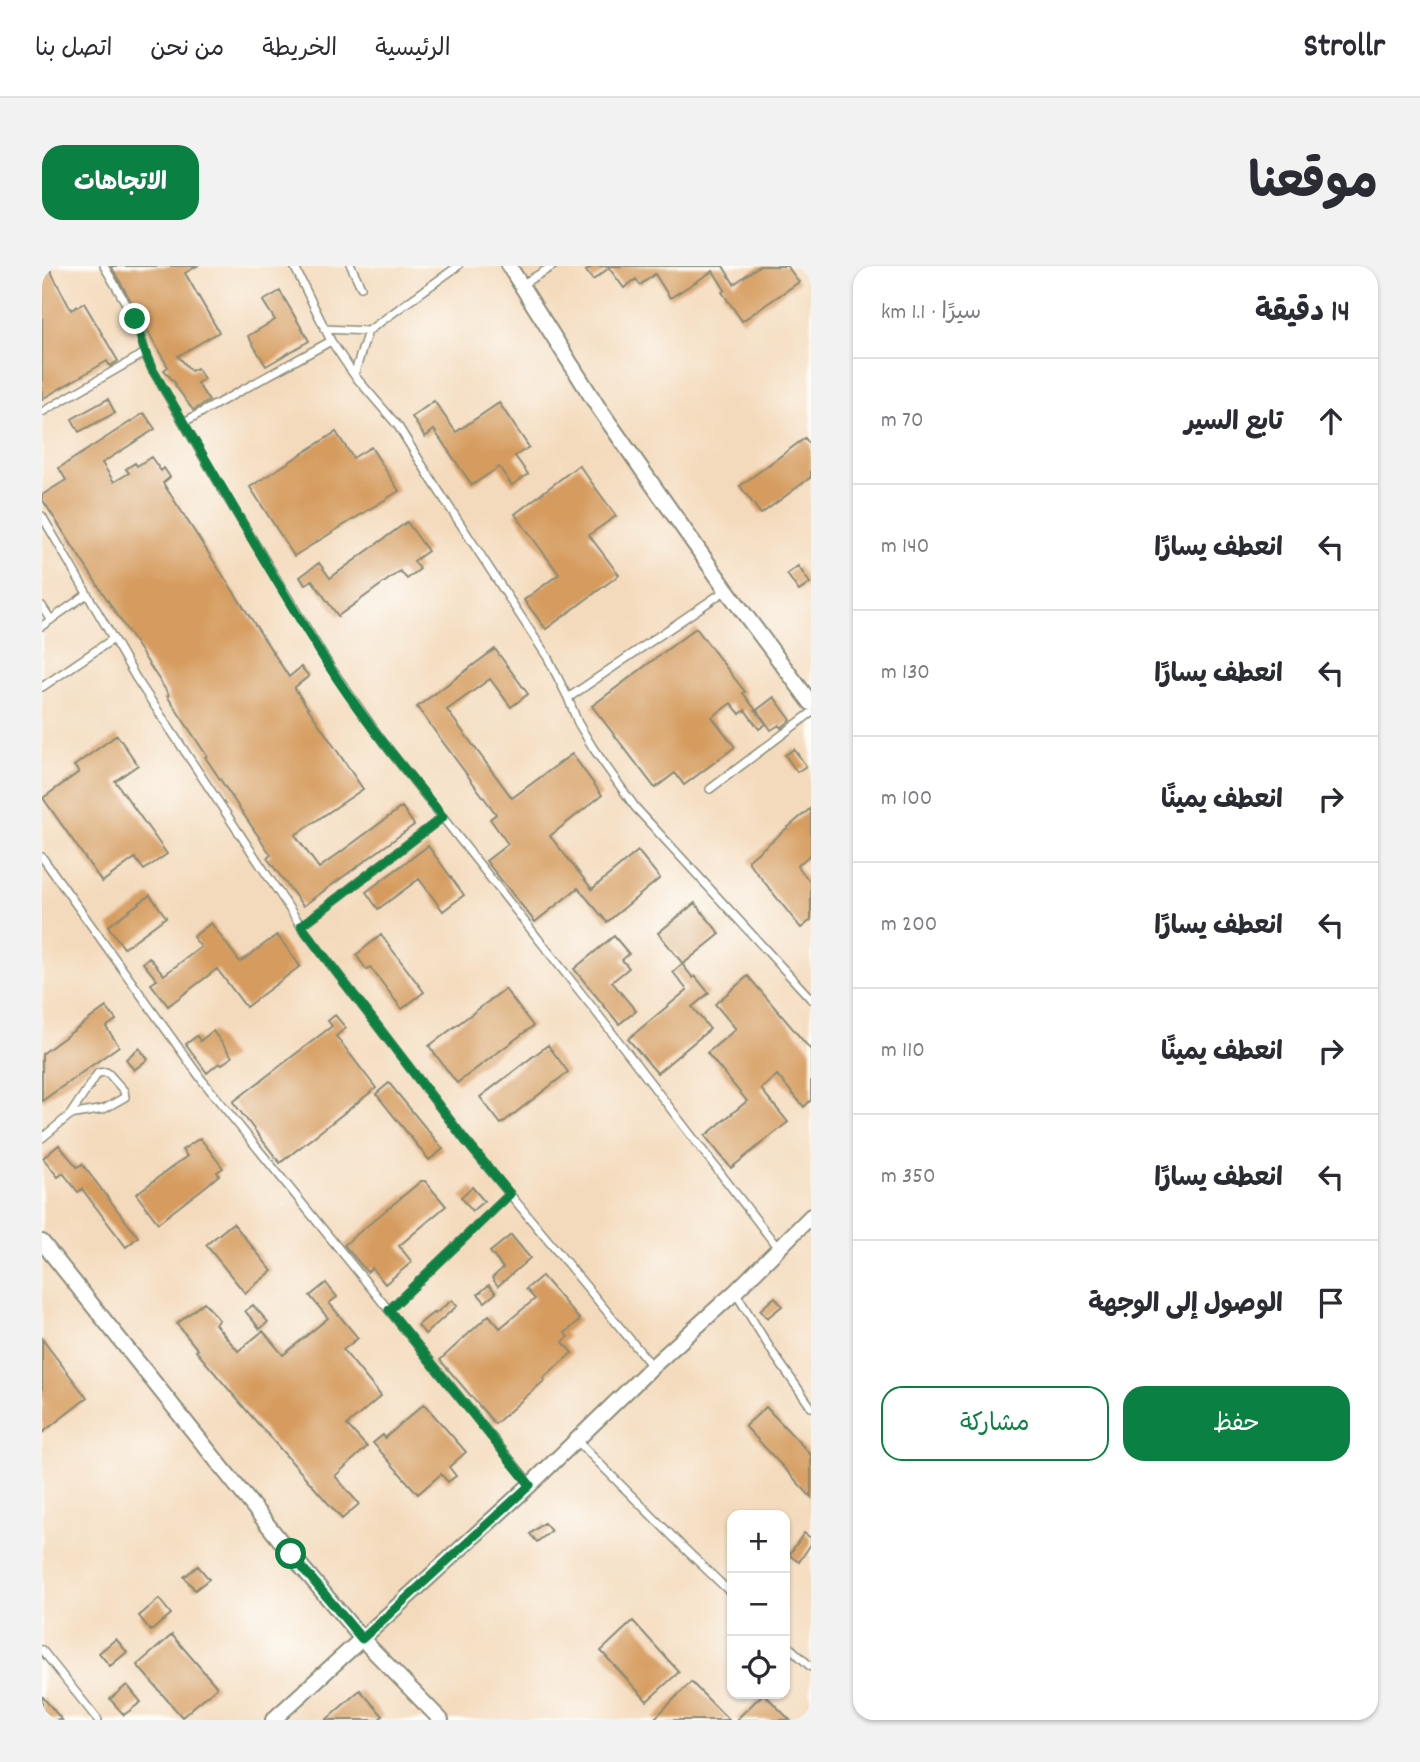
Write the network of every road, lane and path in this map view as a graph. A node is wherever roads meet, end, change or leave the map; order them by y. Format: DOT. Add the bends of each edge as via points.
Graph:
graph roads {
  1 [pos="104,266"];
  2 [pos="294,266"];
  3 [pos="351,266"];
  4 [pos="458,266"];
  5 [pos="509,266"];
  6 [pos="553,266"];
  7 [pos="521,285"];
  8 [pos="361,287"];
  9 [pos="324,329"];
  10 [pos="368,331"];
  11 [pos="331,341"];
  12 [pos="145,353"];
  13 [pos="354,375"];
  14 [pos="42,412"];
  15 [pos="184,422"];
  16 [pos="42,516"];
  17 [pos="726,589"];
  18 [pos="87,594"];
  19 [pos="42,606"];
  20 [pos="51,620"];
  21 [pos="42,626"];
  22 [pos="113,639"];
  23 [pos="42,687"];
  24 [pos="568,698"];
  25 [pos="811,704"];
  26 [pos="811,713"];
  27 [pos="710,789"];
  28 [pos="443,817"];
  29 [pos="42,857"];
  30 [pos="301,926"];
  31 [pos="811,999"];
  32 [pos="70,1115"];
  33 [pos="42,1138"];
  34 [pos="510,1194"];
  35 [pos="811,1216"];
  36 [pos="42,1242"];
  37 [pos="778,1248"];
  38 [pos="735,1292"];
  39 [pos="389,1310"];
  40 [pos="653,1366"];
  41 [pos="811,1407"];
  42 [pos="576,1440"];
  43 [pos="530,1485"];
  44 [pos="727,1589"];
  45 [pos="362,1639"];
  46 [pos="790,1648"];
  47 [pos="42,1650"];
  48 [pos="811,1667"];
  49 [pos="98,1720"];
  50 [pos="273,1720"];
  51 [pos="441,1720"];
  1 -- 12 [label="lane" via="135,319"];
  2 -- 9 [label="lane"];
  3 -- 8 [label="lane"];
  4 -- 10 [label="lane"];
  5 -- 7 [label="street"];
  6 -- 7 [label="lane"];
  7 -- 17 [label="street" via="598,407"];
  9 -- 10 [label="lane"];
  9 -- 11 [label="lane"];
  10 -- 13 [label="lane"];
  11 -- 13 [label="lane"];
  11 -- 15 [label="lane"];
  12 -- 14 [label="lane"];
  12 -- 15 [label="lane"];
  13 -- 24 [label="lane" via="398,426 542,648"];
  15 -- 28 [label="lane" via="328,665"];
  16 -- 18 [label="lane"];
  17 -- 24 [label="lane"];
  17 -- 25 [label="street"];
  18 -- 20 [label="lane"];
  18 -- 22 [label="lane"];
  19 -- 20 [label="lane"];
  20 -- 21 [label="lane"];
  22 -- 23 [label="lane"];
  22 -- 30 [label="lane"];
  24 -- 31 [label="lane" via="593,748 635,807"];
  26 -- 27 [label="lane"];
  28 -- 30 [label="lane"];
  28 -- 37 [label="lane"];
  29 -- 39 [label="lane" via="202,1080"];
  30 -- 34 [label="lane"];
  32 -- 32 [label="lane" via="104,1109 125,1097 124,1091 109,1074 98,1073"];
  32 -- 33 [label="lane"];
  34 -- 39 [label="lane"];
  34 -- 40 [label="lane"];
  35 -- 37 [label="street"];
  36 -- 45 [label="street"];
  37 -- 38 [label="street"];
  38 -- 40 [label="street"];
  38 -- 41 [label="lane"];
  39 -- 43 [label="lane"];
  40 -- 42 [label="street"];
  42 -- 43 [label="street"];
  42 -- 44 [label="lane"];
  43 -- 45 [label="street"];
  45 -- 50 [label="street"];
  45 -- 51 [label="street"];
  46 -- 48 [label="lane"];
  47 -- 49 [label="lane"];
}
